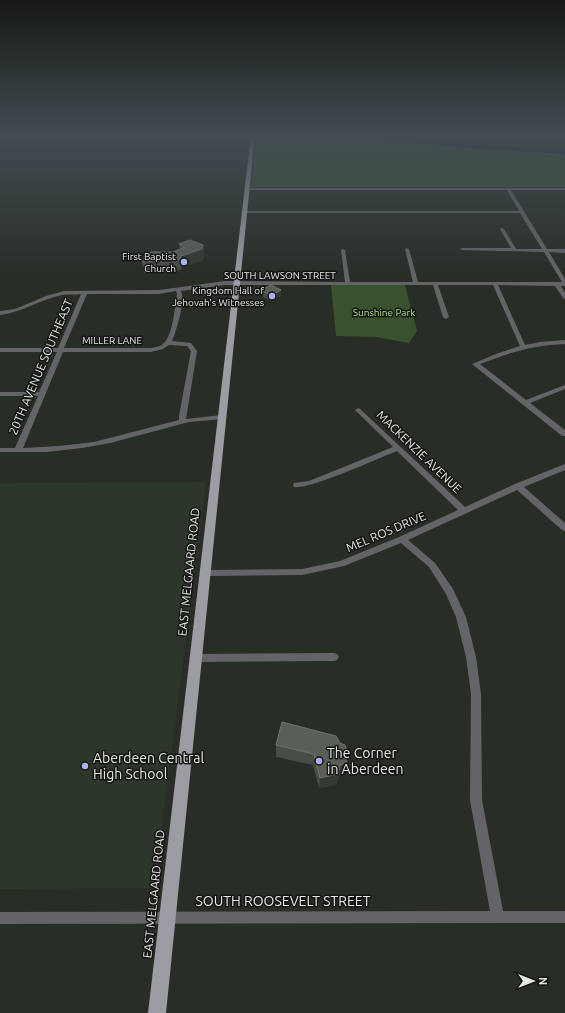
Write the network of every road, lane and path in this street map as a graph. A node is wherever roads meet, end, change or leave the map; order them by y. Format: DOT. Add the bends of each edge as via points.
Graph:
graph roads {
  1 [pos="248,182"];
  2 [pos="565,188"];
  3 [pos="247,189"];
  4 [pos="508,189"];
  5 [pos="244,212"];
  6 [pos="522,212"];
  7 [pos="502,229"];
  8 [pos="407,249"];
  9 [pos="462,249"];
  10 [pos="514,249"];
  11 [pos="343,250"];
  12 [pos="546,251"];
  13 [pos="565,251"];
  14 [pos="237,283"];
  15 [pos="565,283"];
  16 [pos="348,284"];
  17 [pos="416,284"];
  18 [pos="435,284"];
  19 [pos="495,284"];
  20 [pos="557,284"];
  21 [pos="178,290"];
  22 [pos="85,292"];
  23 [pos="565,297"];
  24 [pos="0,313"];
  25 [pos="446,317"];
  26 [pos="565,342"];
  27 [pos="168,343"];
  28 [pos="523,346"];
  29 [pos="0,350"];
  30 [pos="60,350"];
  31 [pos="565,386"];
  32 [pos="0,394"];
  33 [pos="41,394"];
  34 [pos="525,403"];
  35 [pos="358,410"];
  36 [pos="222,417"];
  37 [pos="183,422"];
  38 [pos="565,434"];
  39 [pos="398,448"];
  40 [pos="0,450"];
  41 [pos="18,450"];
  42 [pos="565,467"];
  43 [pos="297,485"];
  44 [pos="518,486"];
  45 [pos="464,511"];
  46 [pos="565,528"];
  47 [pos="402,539"];
  48 [pos="206,573"];
  49 [pos="334,657"];
  50 [pos="196,658"];
  51 [pos="168,917"];
  52 [pos="498,917"];
  53 [pos="565,917"];
  54 [pos="0,918"];
  55 [pos="157,1013"];
  1 -- 3 [label="main road, EAST MELGAARD ROAD"];
  2 -- 4 [label="street"];
  3 -- 4 [label="street"];
  3 -- 5 [label="main road, EAST MELGAARD ROAD"];
  4 -- 6 [label="street"];
  5 -- 6 [label="street"];
  5 -- 14 [label="main road, EAST MELGAARD ROAD"];
  6 -- 12 [label="street"];
  7 -- 10 [label="street"];
  8 -- 17 [label="street"];
  9 -- 10 [label="street"];
  10 -- 12 [label="street"];
  11 -- 16 [label="street"];
  12 -- 13 [label="street"];
  12 -- 15 [label="street"];
  14 -- 16 [label="street, SOUTH LAWSON STREET"];
  14 -- 21 [label="street, SOUTH LAWSON STREET"];
  14 -- 36 [label="main road, EAST MELGAARD ROAD"];
  15 -- 20 [label="street, SOUTH LAWSON STREET"];
  16 -- 17 [label="street, SOUTH LAWSON STREET"];
  17 -- 18 [label="street, SOUTH LAWSON STREET"];
  18 -- 19 [label="street, SOUTH LAWSON STREET"];
  18 -- 25 [label="street"];
  19 -- 20 [label="street, SOUTH LAWSON STREET"];
  19 -- 28 [label="street"];
  20 -- 23 [label="street"];
  21 -- 22 [label="street, SOUTH LAWSON STREET"];
  21 -- 27 [label="street" via="179,300"];
  22 -- 24 [label="street, SOUTH LAWSON STREET" via="59,294 18,310"];
  22 -- 30 [label="street, 20TH AVENUE SOUTHEAST"];
  26 -- 28 [label="street"];
  27 -- 30 [label="street, MILLER LANE" via="159,349 151,350"];
  27 -- 37 [label="street" via="189,344 194,351"];
  28 -- 34 [label="street" via="475,364"];
  29 -- 30 [label="street, MILLER LANE"];
  30 -- 33 [label="street, 20TH AVENUE SOUTHEAST"];
  31 -- 34 [label="street"];
  32 -- 33 [label="street"];
  33 -- 41 [label="street, 20TH AVENUE SOUTHEAST"];
  34 -- 38 [label="street"];
  35 -- 39 [label="street, MACKENZIE AVENUE"];
  36 -- 37 [label="street" via="198,418"];
  36 -- 48 [label="main road, EAST MELGAARD ROAD"];
  37 -- 41 [label="street" via="95,444"];
  39 -- 43 [label="street" via="310,483"];
  39 -- 45 [label="street, MACKENZIE AVENUE"];
  40 -- 41 [label="street"];
  42 -- 44 [label="street, MEL ROS DRIVE"];
  44 -- 45 [label="street, MEL ROS DRIVE"];
  44 -- 46 [label="street"];
  45 -- 47 [label="street, MEL ROS DRIVE"];
  47 -- 48 [label="street, MEL ROS DRIVE" via="321,570 290,573"];
  47 -- 52 [label="street" via="432,565 450,592 462,618 476,694 476,800"];
  48 -- 50 [label="main road, EAST MELGAARD ROAD"];
  49 -- 50 [label="street"];
  50 -- 51 [label="main road, EAST MELGAARD ROAD"];
  51 -- 52 [label="street, SOUTH ROOSEVELT STREET"];
  51 -- 54 [label="street, SOUTH ROOSEVELT STREET"];
  51 -- 55 [label="main road, EAST MELGAARD ROAD"];
  52 -- 53 [label="street, SOUTH ROOSEVELT STREET"];
}
